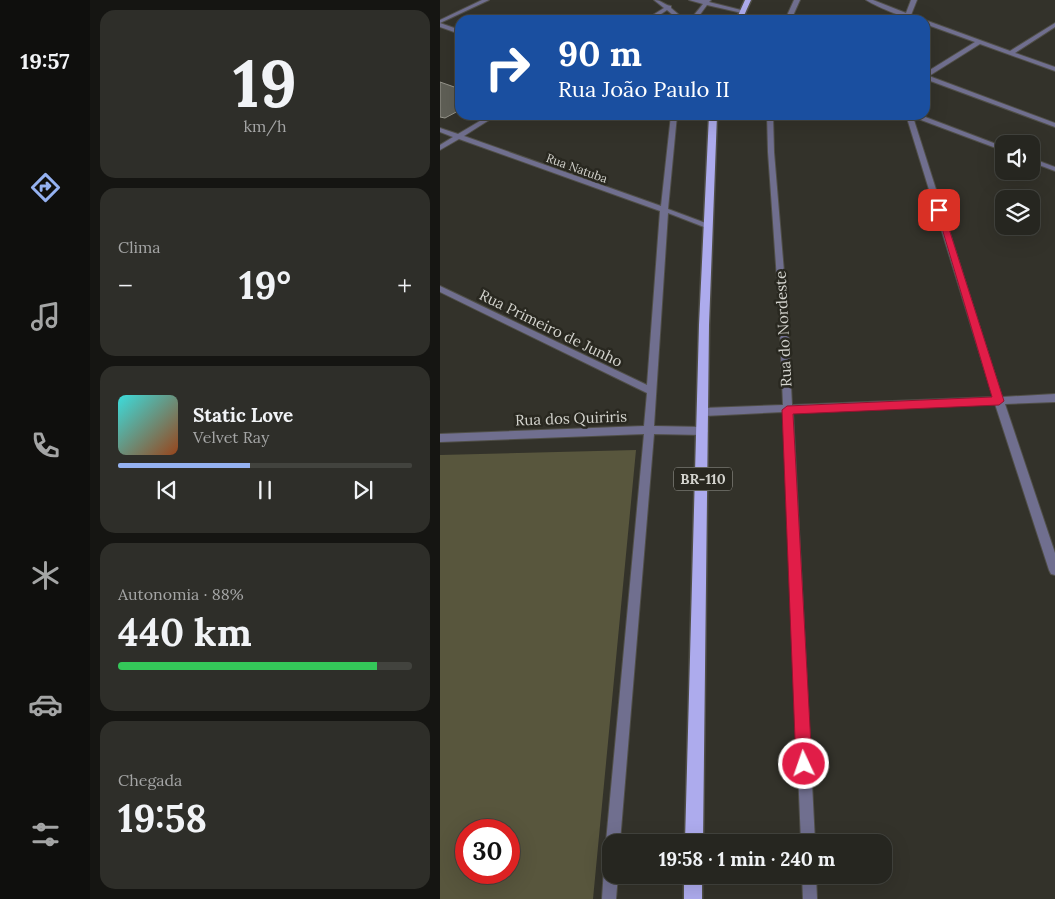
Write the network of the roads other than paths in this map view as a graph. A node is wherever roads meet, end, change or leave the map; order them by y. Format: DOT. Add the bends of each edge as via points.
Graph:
graph roads {
  1 [pos="486,0"];
  2 [pos="657,0"];
  3 [pos="692,0"];
  4 [pos="748,0"];
  5 [pos="797,0"];
  6 [pos="869,0"];
  7 [pos="914,0"];
  8 [pos="706,2"];
  9 [pos="668,8"];
  10 [pos="742,11"];
  11 [pos="457,15"];
  12 [pos="656,15"];
  13 [pos="676,15"];
  14 [pos="697,15"];
  15 [pos="741,15"];
  16 [pos="790,15"];
  17 [pos="906,15"];
  18 [pos="908,15"];
  19 [pos="455,16"];
  20 [pos="440,24"];
  21 [pos="930,24"];
  22 [pos="1055,25"];
  23 [pos="455,30"];
  24 [pos="979,42"];
  25 [pos="1011,53"];
  26 [pos="1055,69"];
  27 [pos="930,74"];
  28 [pos="930,79"];
  29 [pos="486,120"];
  30 [pos="673,120"];
  31 [pos="713,120"];
  32 [pos="770,120"];
  33 [pos="911,120"];
  34 [pos="927,120"];
  35 [pos="1055,125"];
  36 [pos="440,130"];
  37 [pos="458,137"];
  38 [pos="995,146"];
  39 [pos="440,148"];
  40 [pos="1040,163"];
  41 [pos="1055,169"];
  42 [pos="664,211"];
  43 [pos="707,225"];
  44 [pos="440,290"];
  45 [pos="651,391"];
  46 [pos="1055,398"];
  47 [pos="999,401"];
  48 [pos="787,410"];
  49 [pos="704,412"];
  50 [pos="650,430"];
  51 [pos="703,430"];
  52 [pos="440,438"];
  53 [pos="1055,570"];
  54 [pos="615,834"];
  55 [pos="694,834"];
  56 [pos="808,834"];
  57 [pos="609,884"];
  58 [pos="694,884"];
  59 [pos="809,884"];
  60 [pos="608,899"];
  61 [pos="693,899"];
  62 [pos="810,899"];
  1 -- 11 [label="street"];
  2 -- 9 [label="street"];
  3 -- 8 [label="street"];
  4 -- 10 [label="main road"];
  5 -- 16 [label="street"];
  6 -- 17 [label="street"];
  7 -- 18 [label="street"];
  8 -- 10 [label="street"];
  8 -- 14 [label="street"];
  9 -- 12 [label="street"];
  9 -- 13 [label="street"];
  10 -- 15 [label="main road"];
  19 -- 20 [label="street"];
  20 -- 23 [label="street"];
  21 -- 24 [label="street"];
  22 -- 25 [label="street"];
  24 -- 25 [label="street"];
  24 -- 27 [label="street"];
  25 -- 26 [label="street"];
  28 -- 35 [label="street"];
  29 -- 37 [label="street"];
  30 -- 42 [label="street"];
  31 -- 43 [label="main road, BR-110"];
  32 -- 48 [label="street, Rua do Nordeste"];
  33 -- 47 [label="street"];
  34 -- 38 [label="street"];
  36 -- 37 [label="street, Rua Natuba"];
  37 -- 39 [label="street"];
  37 -- 42 [label="street, Rua Natuba"];
  40 -- 41 [label="street"];
  42 -- 43 [label="street, Rua Natuba"];
  42 -- 45 [label="street"];
  43 -- 49 [label="main road, BR-110"];
  44 -- 45 [label="street, Rua Primeiro de Junho"];
  45 -- 50 [label="street"];
  46 -- 47 [label="street"];
  47 -- 48 [label="street"];
  47 -- 53 [label="street"];
  48 -- 49 [label="street"];
  48 -- 56 [label="street, Rua do Nordeste"];
  49 -- 51 [label="main road, BR-110"];
  50 -- 51 [label="street, Rua dos Quiriris"];
  50 -- 52 [label="street, Rua dos Quiriris"];
  50 -- 54 [label="street"];
  51 -- 55 [label="main road, BR-110"];
  57 -- 60 [label="street"];
  58 -- 61 [label="main road"];
  59 -- 62 [label="street"];
}
